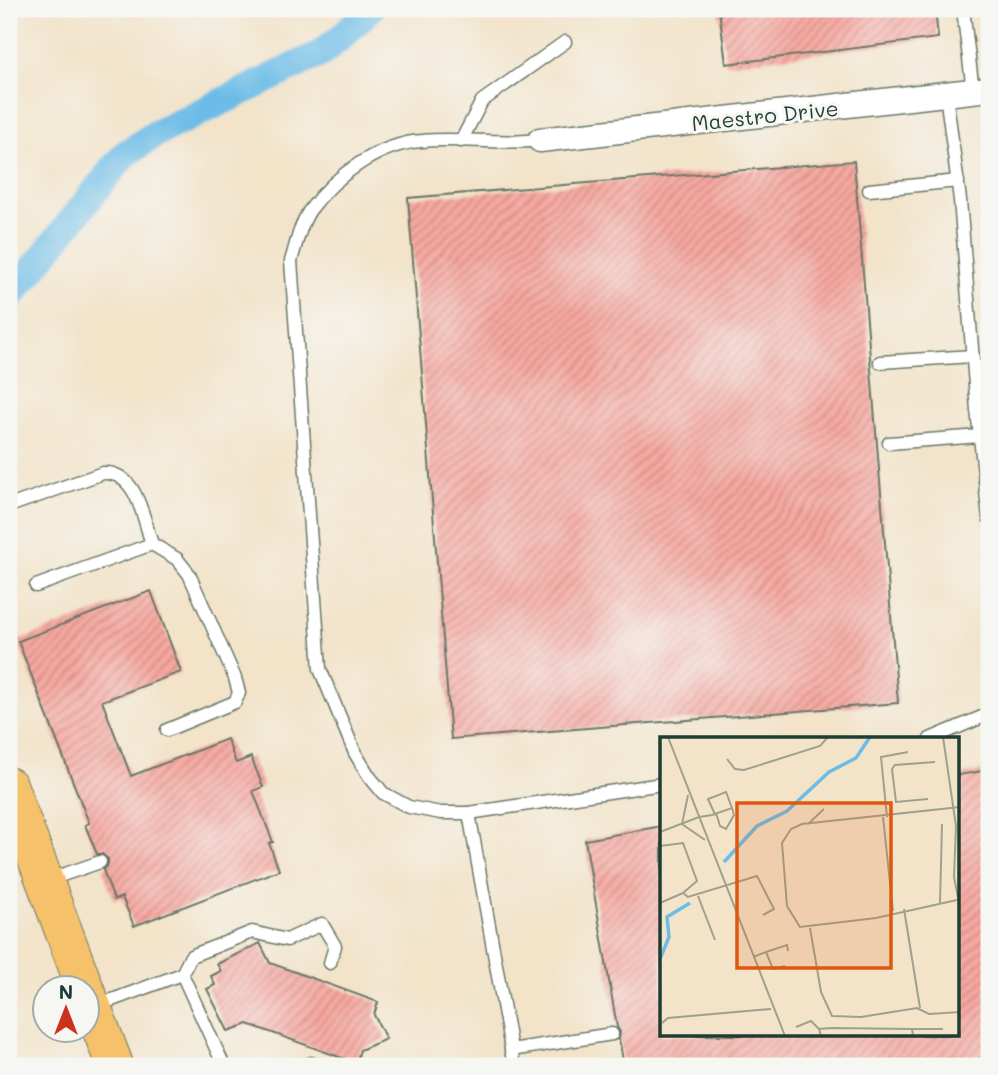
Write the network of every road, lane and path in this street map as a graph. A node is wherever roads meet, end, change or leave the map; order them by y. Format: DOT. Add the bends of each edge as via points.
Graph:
graph roads {
  1 [pos="963,9"];
  2 [pos="565,41"];
  3 [pos="981,90"];
  4 [pos="946,94"];
  5 [pos="540,140"];
  6 [pos="461,141"];
  7 [pos="958,181"];
  8 [pos="869,190"];
  9 [pos="974,361"];
  10 [pos="880,362"];
  11 [pos="989,366"];
  12 [pos="980,436"];
  13 [pos="889,443"];
  14 [pos="988,486"];
  15 [pos="9,506"];
  16 [pos="989,518"];
  17 [pos="152,544"];
  18 [pos="36,586"];
  19 [pos="989,714"];
  20 [pos="167,730"];
  21 [pos="935,737"];
  22 [pos="660,784"];
  23 [pos="9,786"];
  24 [pos="469,813"];
  25 [pos="100,862"];
  26 [pos="45,881"];
  27 [pos="330,963"];
  28 [pos="79,974"];
  29 [pos="182,974"];
  30 [pos="102,994"];
  31 [pos="102,1033"];
  32 [pos="612,1034"];
  33 [pos="511,1050"];
  34 [pos="115,1066"];
  35 [pos="224,1066"];
  36 [pos="514,1066"];
  1 -- 3 [label="lane"];
  2 -- 6 [label="lane" via="482,101"];
  3 -- 4 [label="street, Maestro Drive"];
  4 -- 5 [label="street, Maestro Drive"];
  4 -- 7 [label="lane"];
  5 -- 6 [label="lane"];
  6 -- 24 [label="lane" via="395,146 346,172 309,212 291,261 320,669 355,753 383,793 409,807"];
  7 -- 8 [label="lane"];
  7 -- 9 [label="lane"];
  9 -- 10 [label="lane"];
  9 -- 11 [label="lane"];
  9 -- 12 [label="lane"];
  12 -- 13 [label="lane"];
  12 -- 14 [label="lane"];
  14 -- 16 [label="lane"];
  15 -- 17 [label="lane" via="103,474 117,474 130,484"];
  17 -- 18 [label="lane"];
  17 -- 20 [label="lane" via="177,558 189,574 239,693 235,702"];
  19 -- 21 [label="lane"];
  22 -- 24 [label="lane"];
  23 -- 26 [label="main road"];
  24 -- 33 [label="lane"];
  25 -- 26 [label="lane"];
  26 -- 28 [label="main road"];
  27 -- 29 [label="lane" via="335,946 322,924 287,940 252,932 191,956"];
  29 -- 30 [label="lane"];
  29 -- 35 [label="lane"];
  31 -- 34 [label="main road"];
  32 -- 33 [label="lane"];
  33 -- 36 [label="lane"];
}
